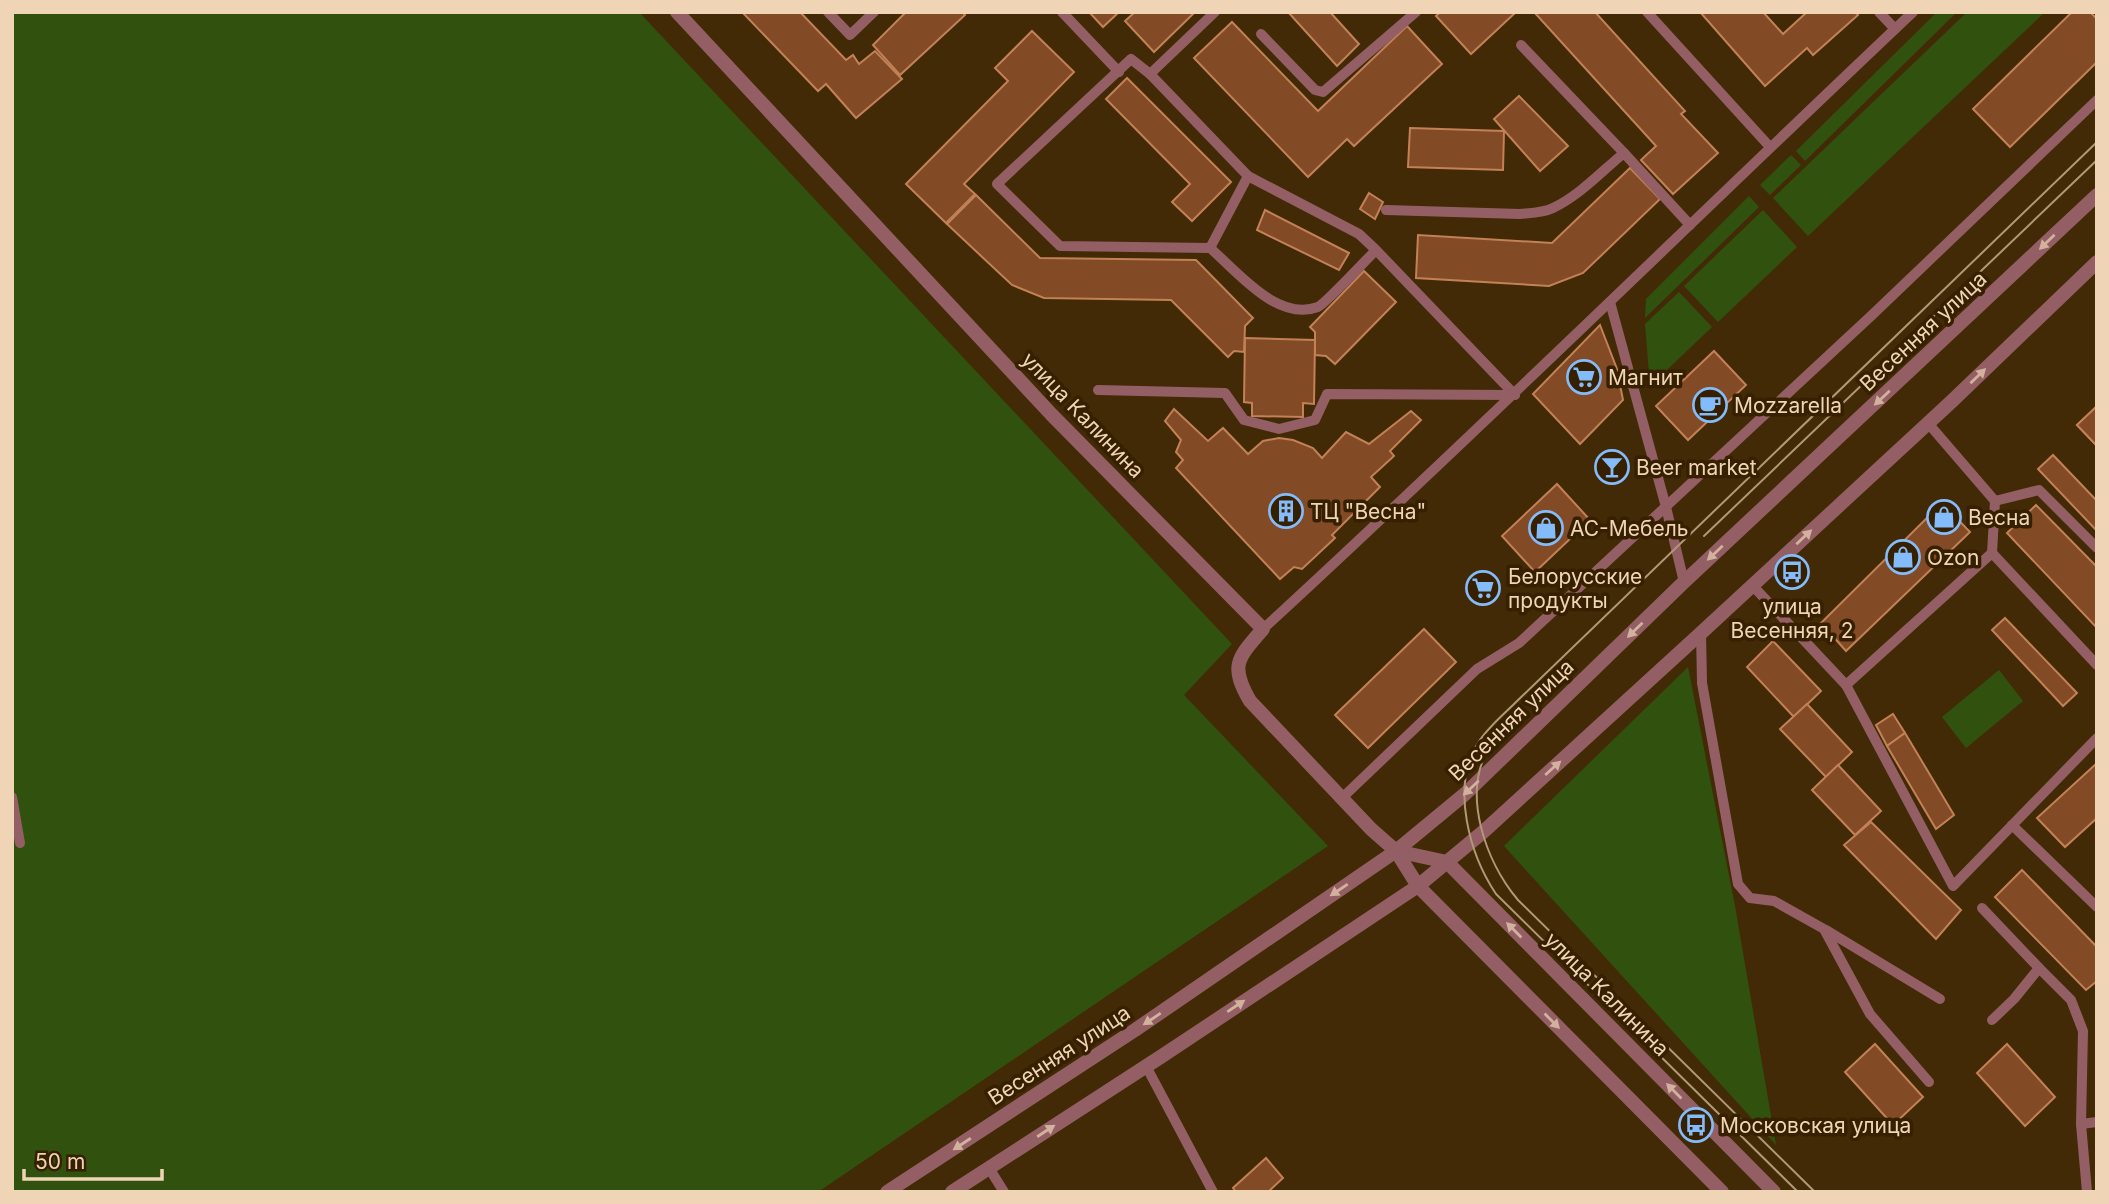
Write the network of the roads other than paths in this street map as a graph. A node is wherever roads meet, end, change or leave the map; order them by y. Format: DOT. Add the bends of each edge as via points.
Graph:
graph roads {
  1 [pos="677,12"];
  2 [pos="828,12"];
  3 [pos="874,12"];
  4 [pos="1062,12"];
  5 [pos="1215,12"];
  6 [pos="1416,12"];
  7 [pos="1647,12"];
  8 [pos="1879,12"];
  9 [pos="1913,12"];
  10 [pos="1895,29"];
  11 [pos="1261,33"];
  12 [pos="1521,45"];
  13 [pos="1119,72"];
  14 [pos="1150,74"];
  15 [pos="2097,100"];
  16 [pos="1770,147"];
  17 [pos="1624,153"];
  18 [pos="1248,176"];
  19 [pos="2097,195"];
  20 [pos="1386,211"];
  21 [pos="1689,225"];
  22 [pos="1210,248"];
  23 [pos="1376,250"];
  24 [pos="2097,262"];
  25 [pos="1611,302"];
  26 [pos="1098,390"];
  27 [pos="1515,395"];
  28 [pos="1927,422"];
  29 [pos="1995,501"];
  30 [pos="1666,507"];
  31 [pos="2097,548"];
  32 [pos="1992,553"];
  33 [pos="1684,582"];
  34 [pos="1752,585"];
  35 [pos="1263,629"];
  36 [pos="1700,633"];
  37 [pos="2097,665"];
  38 [pos="1846,685"];
  39 [pos="2097,738"];
  40 [pos="12,797"];
  41 [pos="1342,797"];
  42 [pos="2012,825"];
  43 [pos="20,843"];
  44 [pos="1396,851"];
  45 [pos="1447,862"];
  46 [pos="1418,886"];
  47 [pos="2097,907"];
  48 [pos="1982,908"];
  49 [pos="1824,929"];
  50 [pos="2039,968"];
  51 [pos="1940,999"];
  52 [pos="1992,1020"];
  53 [pos="1146,1066"];
  54 [pos="1929,1082"];
  55 [pos="2097,1122"];
  56 [pos="2081,1124"];
  57 [pos="989,1168"];
  58 [pos="887,1192"];
  59 [pos="952,1192"];
  60 [pos="1004,1192"];
  61 [pos="1213,1192"];
  62 [pos="1722,1192"];
  63 [pos="1774,1192"];
  64 [pos="2087,1192"];
  1 -- 35 [label="street, улица Калинина" via="1051,414"];
  2 -- 3 [label="lane" via="850,35"];
  4 -- 13 [label="lane"];
  5 -- 14 [label="lane"];
  6 -- 11 [label="lane" via="1323,92 1315,90"];
  7 -- 16 [label="lane"];
  8 -- 10 [label="lane"];
  9 -- 10 [label="lane"];
  10 -- 16 [label="lane"];
  12 -- 17 [label="lane"];
  13 -- 14 [label="lane" via="1132,59"];
  13 -- 22 [label="lane" via="997,184 1060,246"];
  14 -- 18 [label="lane"];
  15 -- 30 [label="lane"];
  16 -- 21 [label="lane"];
  17 -- 20 [label="lane" via="1570,197 1540,212"];
  17 -- 21 [label="lane"];
  18 -- 22 [label="lane"];
  18 -- 23 [label="lane" via="1359,234"];
  19 -- 33 [label="street, Весенняя улица, one-way"];
  21 -- 25 [label="lane"];
  22 -- 23 [label="lane" via="1270,301 1292,310 1320,307"];
  23 -- 27 [label="lane"];
  28 -- 24 [label="street, one-way"];
  25 -- 27 [label="lane"];
  25 -- 30 [label="lane"];
  26 -- 27 [label="lane" via="1225,393 1244,420 1279,429 1315,420 1328,394"];
  27 -- 35 [label="lane"];
  28 -- 29 [label="lane"];
  34 -- 28 [label="street, one-way"];
  29 -- 31 [label="lane" via="2039,490"];
  29 -- 32 [label="lane"];
  30 -- 33 [label="lane"];
  30 -- 41 [label="lane" via="1519,643 1477,668"];
  32 -- 37 [label="lane"];
  32 -- 38 [label="lane"];
  33 -- 44 [label="street, Весенняя улица, one-way" via="1465,794"];
  34 -- 36 [label="street"];
  34 -- 38 [label="lane"];
  35 -- 41 [label="street" via="1240,656 1238,681 1250,701"];
  45 -- 36 [label="street, one-way"];
  36 -- 49 [label="lane" via="1702,683 1738,884 1751,898 1774,901"];
  38 -- 42 [label="lane" via="1953,886"];
  39 -- 42 [label="lane"];
  40 -- 43 [label="lane"];
  41 -- 44 [label="street"];
  42 -- 47 [label="lane"];
  44 -- 45 [label="street"];
  44 -- 46 [label="street"];
  44 -- 58 [label="street, Весенняя улица, one-way"];
  45 -- 46 [label="street"];
  63 -- 45 [label="street, улица Калинина, one-way"];
  53 -- 46 [label="street, one-way"];
  46 -- 62 [label="street, one-way"];
  48 -- 50 [label="lane"];
  49 -- 51 [label="lane"];
  49 -- 54 [label="lane" via="1870,1014"];
  50 -- 52 [label="lane"];
  50 -- 56 [label="lane" via="2071,1000 2083,1031"];
  57 -- 53 [label="street, one-way"];
  53 -- 61 [label="lane"];
  55 -- 56 [label="lane"];
  56 -- 64 [label="lane"];
  57 -- 59 [label="street"];
  57 -- 60 [label="lane"];
}
